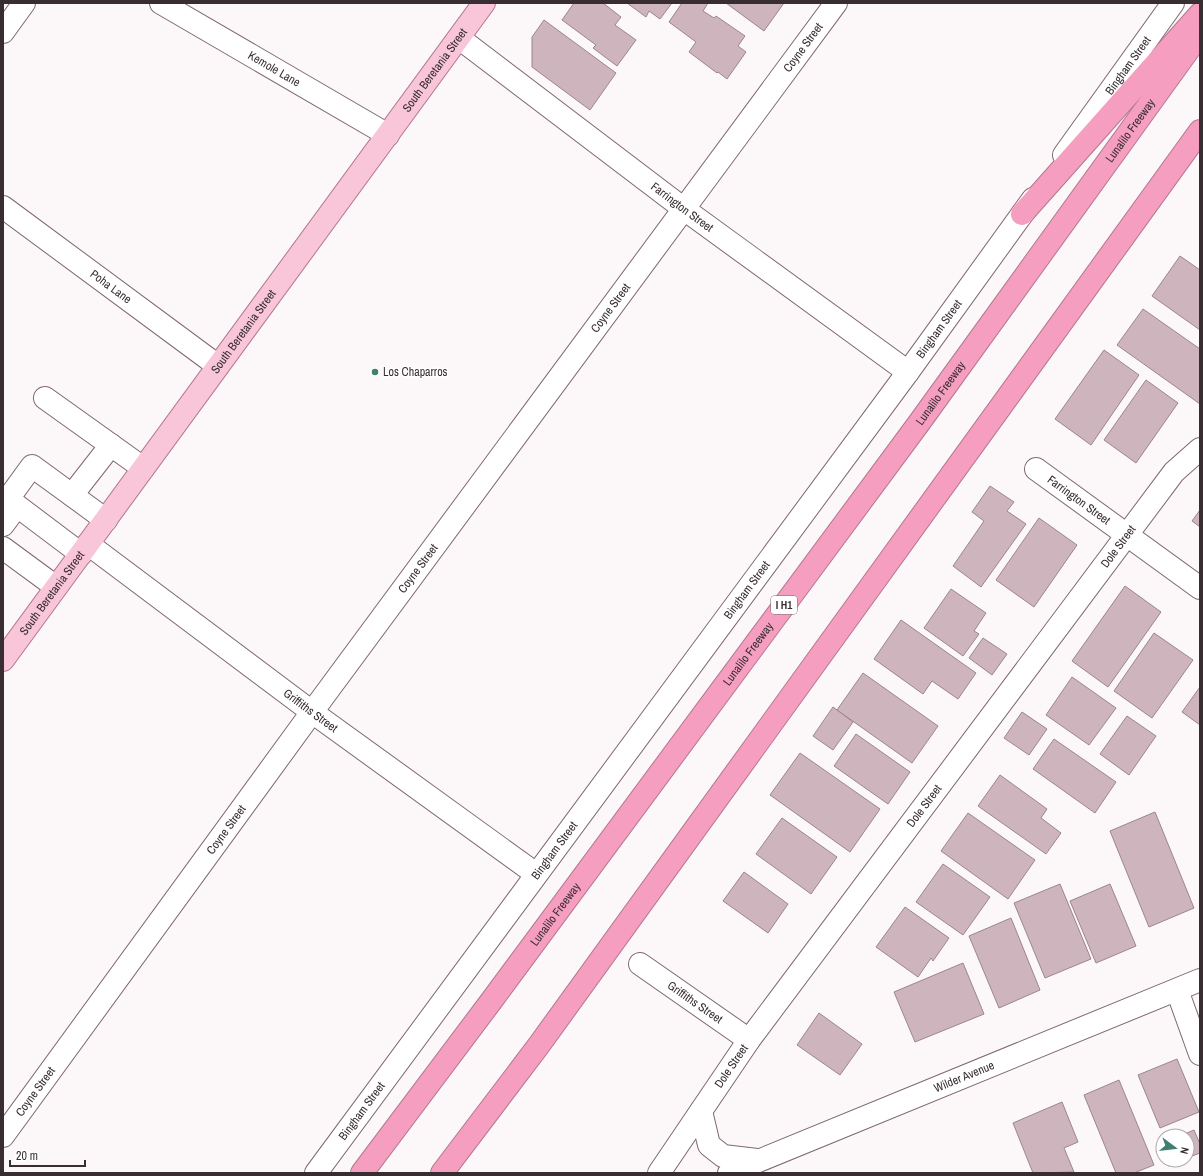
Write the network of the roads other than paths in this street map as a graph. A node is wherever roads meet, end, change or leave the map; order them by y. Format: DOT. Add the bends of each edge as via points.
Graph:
graph roads {
  1 [pos="24,3"];
  2 [pos="161,3"];
  3 [pos="484,3"];
  4 [pos="836,3"];
  5 [pos="1173,3"];
  6 [pos="1200,14"];
  7 [pos="3,32"];
  8 [pos="1200,34"];
  9 [pos="459,38"];
  10 [pos="1200,131"];
  11 [pos="388,135"];
  12 [pos="3,206"];
  13 [pos="684,209"];
  14 [pos="1022,214"];
  15 [pos="218,366"];
  16 [pos="908,372"];
  17 [pos="45,398"];
  18 [pos="111,445"];
  19 [pos="1200,449"];
  20 [pos="143,468"];
  21 [pos="1036,469"];
  22 [pos="72,495"];
  23 [pos="17,506"];
  24 [pos="106,520"];
  25 [pos="3,524"];
  26 [pos="1126,534"];
  27 [pos="3,548"];
  28 [pos="84,549"];
  29 [pos="56,587"];
  30 [pos="1200,588"];
  31 [pos="3,660"];
  32 [pos="312,712"];
  33 [pos="536,874"];
  34 [pos="640,964"];
  35 [pos="1200,980"];
  36 [pos="1177,990"];
  37 [pos="749,1040"];
  38 [pos="1200,1054"];
  39 [pos="701,1111"];
  40 [pos="3,1136"];
  41 [pos="765,1162"];
  42 [pos="316,1173"];
  43 [pos="362,1173"];
  44 [pos="442,1173"];
  45 [pos="660,1173"];
  46 [pos="729,1173"];
  1 -- 7 [label="street"];
  2 -- 11 [label="street, Kemole Lane"];
  3 -- 9 [label="main road, South Beretania Street"];
  4 -- 13 [label="street, Coyne Street"];
  5 -- 14 [label="street, Bingham Street"];
  6 -- 14 [label="highway"];
  8 -- 43 [label="highway, Lunalilo Freeway / I H1" via="914,429"];
  9 -- 11 [label="main road, South Beretania Street"];
  9 -- 13 [label="street, Farrington Street"];
  10 -- 44 [label="highway" via="539,1045"];
  11 -- 15 [label="main road, South Beretania Street"];
  12 -- 15 [label="street, Poha Lane"];
  13 -- 16 [label="street, Farrington Street"];
  13 -- 32 [label="street, Coyne Street"];
  14 -- 16 [label="street, Bingham Street"];
  15 -- 20 [label="main road, South Beretania Street"];
  16 -- 33 [label="street, Bingham Street"];
  17 -- 18 [label="street"];
  18 -- 20 [label="street"];
  18 -- 22 [label="street"];
  19 -- 26 [label="street, Dole Street" via="1174,472"];
  20 -- 24 [label="main road, South Beretania Street"];
  21 -- 26 [label="street, Farrington Street"];
  22 -- 23 [label="street" via="32,466 8,499"];
  22 -- 24 [label="street"];
  23 -- 25 [label="street"];
  23 -- 28 [label="street, Griffiths Street"];
  24 -- 28 [label="main road, South Beretania Street"];
  26 -- 30 [label="street, Farrington Street"];
  26 -- 37 [label="street, Dole Street"];
  27 -- 29 [label="street"];
  28 -- 29 [label="main road, South Beretania Street"];
  28 -- 32 [label="street, Griffiths Street"];
  29 -- 31 [label="main road, South Beretania Street"];
  32 -- 33 [label="street, Griffiths Street"];
  32 -- 40 [label="street, Coyne Street"];
  33 -- 42 [label="street, Bingham Street"];
  34 -- 37 [label="street, Griffiths Street"];
  35 -- 36 [label="street, Wilder Avenue"];
  36 -- 38 [label="street"];
  36 -- 41 [label="street, Wilder Avenue"];
  37 -- 39 [label="street, Dole Street"];
  39 -- 41 [label="street" via="709,1145 723,1156"];
  39 -- 45 [label="street, Dole Street"];
  41 -- 46 [label="street, Wilder Avenue"];
}
